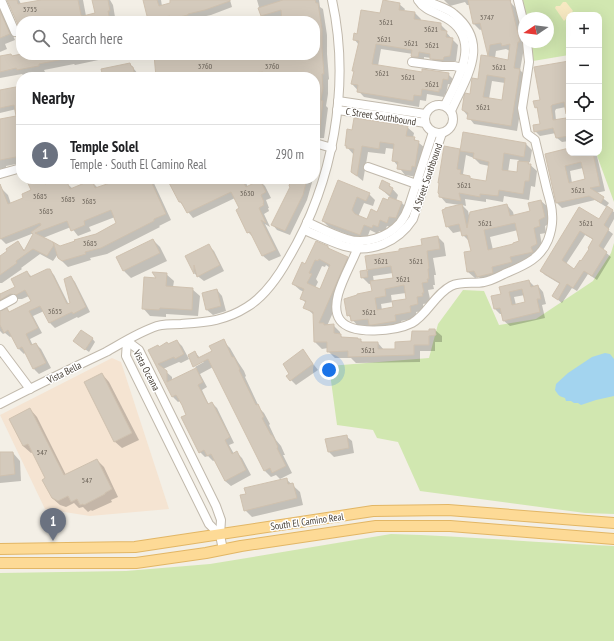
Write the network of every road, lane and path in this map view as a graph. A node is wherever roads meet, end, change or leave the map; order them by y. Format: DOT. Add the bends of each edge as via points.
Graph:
graph roads {
  1 [pos="1,0"];
  2 [pos="342,0"];
  3 [pos="418,0"];
  4 [pos="426,0"];
  5 [pos="518,0"];
  6 [pos="332,1"];
  7 [pos="521,12"];
  8 [pos="463,28"];
  9 [pos="15,32"];
  10 [pos="528,48"];
  11 [pos="412,62"];
  12 [pos="466,69"];
  13 [pos="338,101"];
  14 [pos="445,106"];
  15 [pos="337,110"];
  16 [pos="451,111"];
  17 [pos="425,119"];
  18 [pos="433,132"];
  19 [pos="442,133"];
  20 [pos="320,144"];
  21 [pos="332,148"];
  22 [pos="368,167"];
  23 [pos="16,169"];
  24 [pos="0,174"];
  25 [pos="421,185"];
  26 [pos="307,222"];
  27 [pos="304,230"];
  28 [pos="360,240"];
  29 [pos="358,249"];
  30 [pos="14,299"];
  31 [pos="0,306"];
  32 [pos="127,341"];
  33 [pos="0,349"];
  34 [pos="30,389"];
  35 [pos="0,404"];
  36 [pos="614,523"];
  37 [pos="220,535"];
  38 [pos="614,538"];
  39 [pos="0,549"];
  40 [pos="223,550"];
  41 [pos="0,563"];
  1 -- 9 [label="street"];
  2 -- 6 [label="street"];
  3 -- 8 [label="street" via="428,10"];
  4 -- 8 [label="street" via="452,12"];
  5 -- 7 [label="street"];
  6 -- 13 [label="street, Vista Bella" via="339,52"];
  8 -- 12 [label="street" via="471,37 474,55"];
  10 -- 29 [label="street" via="529,62 522,108 527,134 535,140 552,212 548,241 540,254 531,262 485,282 454,285 443,290 412,323 392,329 357,330 340,320 336,312 337,295"];
  11 -- 12 [label="street"];
  12 -- 14 [label="street"];
  12 -- 16 [label="street"];
  13 -- 15 [label="street, Vista Bella"];
  13 -- 17 [label="street"];
  14 -- 16 [label="street"];
  14 -- 17 [label="street" via="436,104 429,108"];
  15 -- 17 [label="street, C Street Southbound"];
  15 -- 21 [label="street, Vista Bella"];
  16 -- 19 [label="street" via="453,122 449,129"];
  17 -- 18 [label="street" via="428,129"];
  18 -- 19 [label="street"];
  18 -- 25 [label="street"];
  19 -- 25 [label="street, A Street Southbound"];
  20 -- 21 [label="street"];
  21 -- 26 [label="street, Vista Bella" via="322,187"];
  22 -- 25 [label="street"];
  23 -- 24 [label="street"];
  25 -- 28 [label="street" via="400,223 386,234"];
  25 -- 29 [label="street, A Street Southbound" via="413,218 408,227 388,242"];
  26 -- 27 [label="street, Vista Bella"];
  26 -- 28 [label="street" via="348,240"];
  27 -- 29 [label="street, A Street Southbound" via="340,245"];
  27 -- 32 [label="street, Vista Bella" via="278,275 249,306 230,317 209,322 158,326"];
  28 -- 29 [label="street"];
  30 -- 31 [label="street"];
  32 -- 34 [label="street, Vista Bella"];
  32 -- 37 [label="street, Vista Oceana" via="126,356 209,524"];
  32 -- 37 [label="street, Vista Oceana" via="139,350 216,506 221,520"];
  33 -- 34 [label="street"];
  34 -- 35 [label="street, Vista Bella"];
  36 -- 37 [label="main road, South El Camino Real" via="448,510 373,511"];
  37 -- 39 [label="main road, South El Camino Real" via="135,547"];
  37 -- 40 [label="street, Vista Oceana"];
  38 -- 40 [label="main road, South El Camino Real" via="450,526 376,526"];
  40 -- 41 [label="main road, South El Camino Real" via="136,563"];
}
